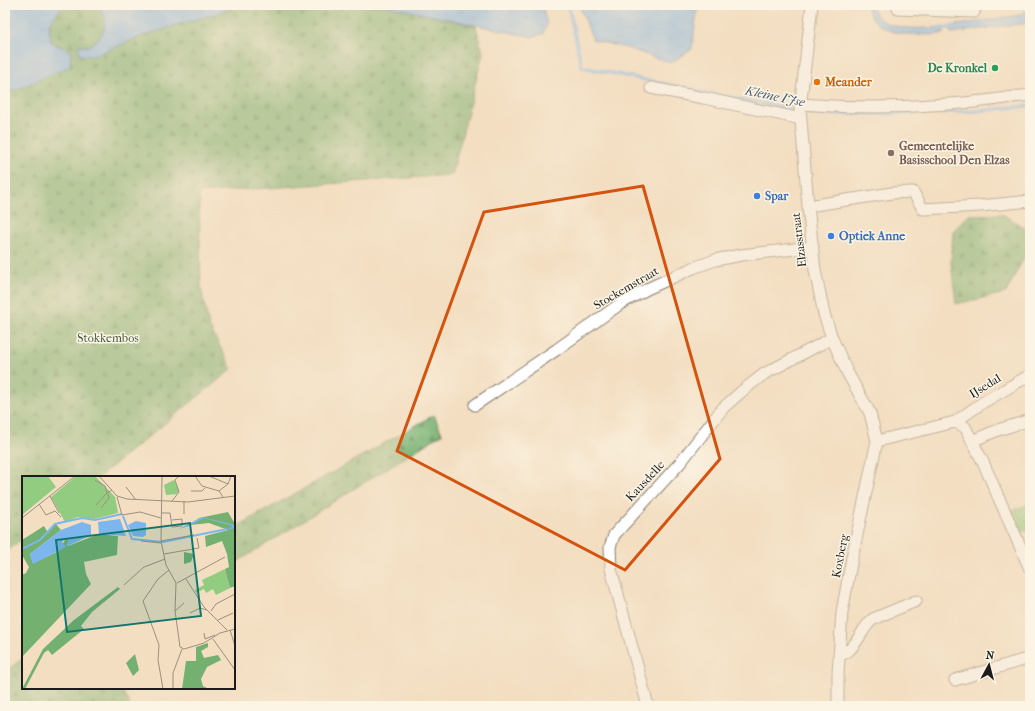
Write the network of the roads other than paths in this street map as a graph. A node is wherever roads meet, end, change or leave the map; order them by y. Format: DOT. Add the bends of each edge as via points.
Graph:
graph roads {
  1 [pos="812,5"];
  2 [pos="898,5"];
  3 [pos="975,5"];
  4 [pos="651,88"];
  5 [pos="1030,94"];
  6 [pos="800,112"];
  7 [pos="1030,201"];
  8 [pos="808,206"];
  9 [pos="813,248"];
  10 [pos="832,338"];
  11 [pos="1030,375"];
  12 [pos="475,405"];
  13 [pos="870,414"];
  14 [pos="1030,420"];
  15 [pos="955,422"];
  16 [pos="972,441"];
  17 [pos="877,442"];
  18 [pos="1030,569"];
  19 [pos="916,601"];
  20 [pos="839,656"];
  21 [pos="1030,658"];
  22 [pos="955,680"];
  23 [pos="648,706"];
  24 [pos="838,706"];
  1 -- 6 [label="street, Elzasstraat"];
  2 -- 3 [label="street" via="898,9 974,12"];
  4 -- 6 [label="street"];
  5 -- 6 [label="street" via="955,104"];
  6 -- 8 [label="street, Elzasstraat"];
  7 -- 8 [label="street" via="922,209 913,192"];
  8 -- 9 [label="street, Elzasstraat"];
  9 -- 10 [label="street, Elzasstraat" via="819,293"];
  9 -- 12 [label="street, Stockemstraat" via="715,260 647,289 620,304"];
  10 -- 13 [label="street, Elzasstraat"];
  10 -- 23 [label="street, Kausdelle" via="764,374 723,408 680,463 614,535 610,547 611,569"];
  11 -- 15 [label="street, IJsedal"];
  13 -- 17 [label="street, Koxberg"];
  14 -- 16 [label="street"];
  15 -- 16 [label="street" via="965,427"];
  15 -- 17 [label="street"];
  16 -- 18 [label="street"];
  17 -- 20 [label="street, Koxberg" via="852,558"];
  19 -- 20 [label="street" via="873,619 848,651"];
  20 -- 24 [label="street, Koxberg"];
  21 -- 22 [label="street"];
}
